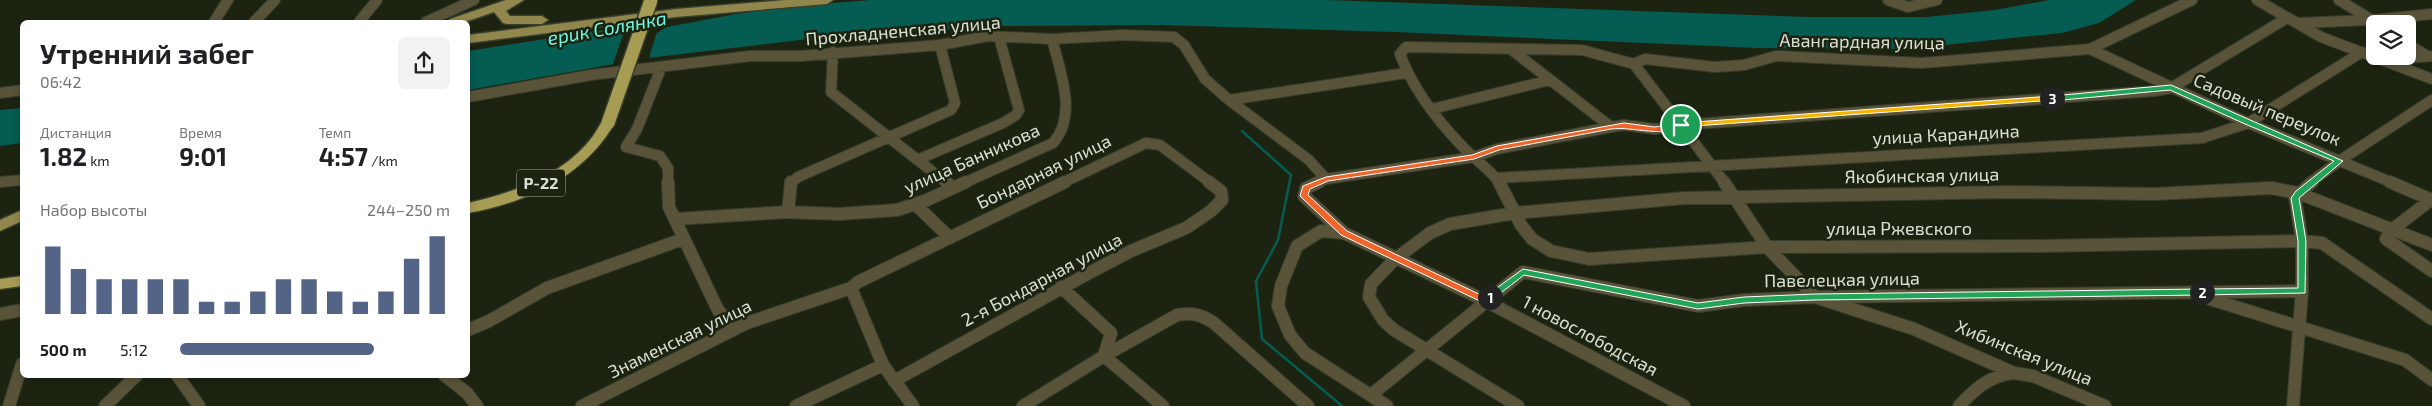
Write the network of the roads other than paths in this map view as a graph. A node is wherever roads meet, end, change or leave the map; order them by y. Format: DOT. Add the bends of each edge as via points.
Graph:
graph roads {
  1 [pos="228,0"];
  2 [pos="275,0"];
  3 [pos="377,0"];
  4 [pos="474,0"];
  5 [pos="518,0"];
  6 [pos="651,0"];
  7 [pos="700,0"];
  8 [pos="827,0"];
  9 [pos="1888,0"];
  10 [pos="1937,0"];
  11 [pos="2192,0"];
  12 [pos="2258,0"];
  13 [pos="2338,0"];
  14 [pos="504,5"];
  15 [pos="2432,14"];
  16 [pos="2416,16"];
  17 [pos="2366,17"];
  18 [pos="215,20"];
  19 [pos="256,20"];
  20 [pos="361,20"];
  21 [pos="430,20"];
  22 [pos="460,20"];
  23 [pos="2291,20"];
  24 [pos="2366,22"];
  25 [pos="999,37"];
  26 [pos="1052,39"];
  27 [pos="470,40"];
  28 [pos="940,45"];
  29 [pos="2090,49"];
  30 [pos="2416,49"];
  31 [pos="1512,50"];
  32 [pos="833,52"];
  33 [pos="2362,52"];
  34 [pos="2366,53"];
  35 [pos="2429,56"];
  36 [pos="2416,58"];
  37 [pos="1634,64"];
  38 [pos="661,68"];
  39 [pos="1406,73"];
  40 [pos="2432,79"];
  41 [pos="1550,80"];
  42 [pos="2171,88"];
  43 [pos="20,90"];
  44 [pos="0,93"];
  45 [pos="470,97"];
  46 [pos="1229,100"];
  47 [pos="2432,100"];
  48 [pos="1432,109"];
  49 [pos="2248,123"];
  50 [pos="1681,125"];
  51 [pos="1611,127"];
  52 [pos="887,137"];
  53 [pos="1474,157"];
  54 [pos="917,160"];
  55 [pos="2340,161"];
  56 [pos="1710,165"];
  57 [pos="1496,178"];
  58 [pos="1326,179"];
  59 [pos="20,180"];
  60 [pos="0,182"];
  61 [pos="953,188"];
  62 [pos="2298,192"];
  63 [pos="1735,198"];
  64 [pos="2432,200"];
  65 [pos="915,204"];
  66 [pos="470,207"];
  67 [pos="788,212"];
  68 [pos="1515,213"];
  69 [pos="20,216"];
  70 [pos="1208,216"];
  71 [pos="675,219"];
  72 [pos="0,226"];
  73 [pos="2393,229"];
  74 [pos="1344,233"];
  75 [pos="950,238"];
  76 [pos="683,239"];
  77 [pos="2302,241"];
  78 [pos="2432,245"];
  79 [pos="1767,247"];
  80 [pos="1395,259"];
  81 [pos="2432,271"];
  82 [pos="20,281"];
  83 [pos="0,284"];
  84 [pos="1061,287"];
  85 [pos="852,288"];
  86 [pos="2302,291"];
  87 [pos="1815,297"];
  88 [pos="2210,299"];
  89 [pos="1486,301"];
  90 [pos="20,310"];
  91 [pos="0,314"];
  92 [pos="2432,319"];
  93 [pos="2298,328"];
  94 [pos="470,329"];
  95 [pos="735,329"];
  96 [pos="1426,350"];
  97 [pos="1104,356"];
  98 [pos="884,365"];
  99 [pos="20,370"];
  100 [pos="2014,373"];
  101 [pos="134,378"];
  102 [pos="179,378"];
  103 [pos="448,378"];
  104 [pos="2432,380"];
  105 [pos="894,381"];
  106 [pos="1371,395"];
  107 [pos="1030,404"];
  108 [pos="9,406"];
  109 [pos="105,406"];
  110 [pos="198,406"];
  111 [pos="478,406"];
  112 [pos="582,406"];
  113 [pos="796,406"];
  114 [pos="913,406"];
  115 [pos="1163,406"];
  116 [pos="1308,406"];
  117 [pos="1387,406"];
  118 [pos="1518,406"];
  119 [pos="1684,406"];
  120 [pos="1958,406"];
  121 [pos="2105,406"];
  122 [pos="2293,406"];
  1 -- 18 [label="street"];
  2 -- 19 [label="street"];
  3 -- 20 [label="street"];
  4 -- 21 [label="street"];
  5 -- 14 [label="main road"];
  6 -- 66 [label="highway, Р-22, bridge" via="608,123 590,151 559,175 516,194"];
  7 -- 14 [label="main road" via="523,22 501,16 498,11"];
  8 -- 27 [label="main road" via="676,13"];
  9 -- 10 [label="street" via="1903,6"];
  11 -- 29 [label="street, Авангардная улица"];
  12 -- 23 [label="street"];
  13 -- 17 [label="street"];
  14 -- 22 [label="main road"];
  15 -- 16 [label="street"];
  23 -- 24 [label="street"];
  23 -- 33 [label="street"];
  23 -- 42 [label="street"];
  25 -- 26 [label="street, Прохладненская улица"];
  25 -- 28 [label="street, Прохладненская улица" via="973,38"];
  25 -- 54 [label="street" via="1019,110 1016,115"];
  26 -- 46 [label="street, Прохладненская улица" via="1124,34 1174,38 1184,45 1205,79"];
  26 -- 61 [label="street, улица Банникова" via="1067,110 1062,135 1053,143"];
  28 -- 32 [label="street, Прохладненская улица"];
  28 -- 52 [label="street" via="954,107"];
  29 -- 37 [label="street, Авангардная улица" via="1922,63 1776,56 1732,67 1645,59"];
  29 -- 42 [label="street, Садовый переулок"];
  30 -- 35 [label="street"];
  31 -- 37 [label="street, Авангардная улица" via="1582,50"];
  31 -- 39 [label="street, Авангардная улица" via="1406,47 1400,54"];
  31 -- 41 [label="street"];
  32 -- 38 [label="street, Прохладненская улица" via="750,56"];
  32 -- 52 [label="street" via="831,92"];
  33 -- 34 [label="street"];
  33 -- 40 [label="street"];
  33 -- 49 [label="street, улица Карандина"];
  35 -- 36 [label="street"];
  37 -- 50 [label="street"];
  38 -- 45 [label="street, Прохладненская улица" via="591,75"];
  38 -- 71 [label="street" via="626,147 659,155 666,163 668,208"];
  39 -- 46 [label="street"];
  39 -- 48 [label="street, улица Ржевского"];
  41 -- 48 [label="street"];
  41 -- 51 [label="street"];
  42 -- 49 [label="street, Садовый переулок"];
  42 -- 50 [label="street"];
  43 -- 44 [label="street"];
  46 -- 58 [label="street" via="1309,160"];
  47 -- 55 [label="street"];
  48 -- 53 [label="street, улица Ржевского"];
  49 -- 55 [label="street, Садовый переулок"];
  49 -- 56 [label="street, улица Карандина" via="2202,138"];
  50 -- 51 [label="street" via="1655,129 1624,125"];
  50 -- 56 [label="street"];
  51 -- 53 [label="street" via="1497,148"];
  52 -- 54 [label="street"];
  52 -- 67 [label="street" via="822,164 791,181"];
  53 -- 57 [label="street, улица Ржевского"];
  53 -- 58 [label="street"];
  54 -- 61 [label="street"];
  55 -- 62 [label="street"];
  55 -- 64 [label="street, Садовый переулок"];
  56 -- 57 [label="street, улица Карандина"];
  56 -- 63 [label="street"];
  57 -- 68 [label="street, улица Ржевского"];
  58 -- 74 [label="street" via="1306,188 1304,196"];
  59 -- 60 [label="street"];
  61 -- 65 [label="street, улица Банникова"];
  62 -- 63 [label="street, Якобинская улица" via="2271,188 2154,194 2008,192"];
  62 -- 73 [label="street, Якобинская улица"];
  62 -- 77 [label="street" via="2295,198"];
  63 -- 68 [label="street, Якобинская улица" via="1685,198"];
  63 -- 79 [label="street"];
  64 -- 73 [label="street"];
  65 -- 67 [label="street, улица Банникова" via="897,210 839,214"];
  65 -- 75 [label="street"];
  67 -- 71 [label="street, улица Банникова"];
  68 -- 79 [label="street, улица Ржевского" via="1536,242 1581,258"];
  68 -- 80 [label="street, Якобинская улица" via="1443,226"];
  69 -- 72 [label="main road"];
  70 -- 75 [label="street, Бондарная улица" via="1222,200 1221,191 1160,145 1146,143"];
  70 -- 84 [label="street, 2-я Бондарная улица"];
  71 -- 76 [label="street"];
  73 -- 78 [label="street, Якобинская улица"];
  73 -- 81 [label="street" via="2386,240"];
  74 -- 80 [label="street, 1 новослободская"];
  74 -- 106 [label="street" via="1321,231 1296,246 1281,286 1278,306 1290,335 1305,353"];
  75 -- 85 [label="street, Бондарная улица" via="858,282"];
  76 -- 94 [label="street" via="547,288"];
  76 -- 95 [label="street" via="718,310"];
  77 -- 79 [label="street, улица Ржевского"];
  77 -- 86 [label="street"];
  77 -- 92 [label="street, улица Ржевского" via="2322,244"];
  79 -- 87 [label="street"];
  80 -- 89 [label="street, 1 новослободская"];
  80 -- 96 [label="street, Якобинская улица" via="1371,284 1368,297 1383,320"];
  82 -- 83 [label="highway"];
  84 -- 97 [label="street" via="1111,332"];
  84 -- 105 [label="street, 2-я Бондарная улица"];
  85 -- 95 [label="street, Знаменская улица" via="747,322"];
  85 -- 98 [label="street"];
  86 -- 87 [label="street, Павелецкая улица"];
  86 -- 93 [label="street"];
  87 -- 89 [label="street, Павелецкая улица" via="1698,306 1523,272"];
  87 -- 100 [label="street, Хибинская улица" via="1914,329"];
  88 -- 93 [label="street"];
  89 -- 96 [label="street, Павелецкая улица"];
  89 -- 119 [label="street, 1 новослободская"];
  90 -- 91 [label="street"];
  93 -- 104 [label="street" via="2405,360"];
  93 -- 122 [label="street"];
  95 -- 112 [label="street, Знаменская улица"];
  96 -- 106 [label="street, Павелецкая улица"];
  96 -- 118 [label="street, Якобинская улица"];
  97 -- 107 [label="street"];
  97 -- 115 [label="street"];
  97 -- 116 [label="street" via="1177,315 1190,312 1203,315"];
  98 -- 105 [label="street"];
  98 -- 113 [label="street"];
  99 -- 108 [label="street"];
  100 -- 120 [label="street" via="1990,377"];
  100 -- 121 [label="street, Хибинская улица" via="2033,376"];
  101 -- 109 [label="street"];
  102 -- 110 [label="street"];
  103 -- 111 [label="street"];
  105 -- 114 [label="street"];
  106 -- 117 [label="street"];
}
